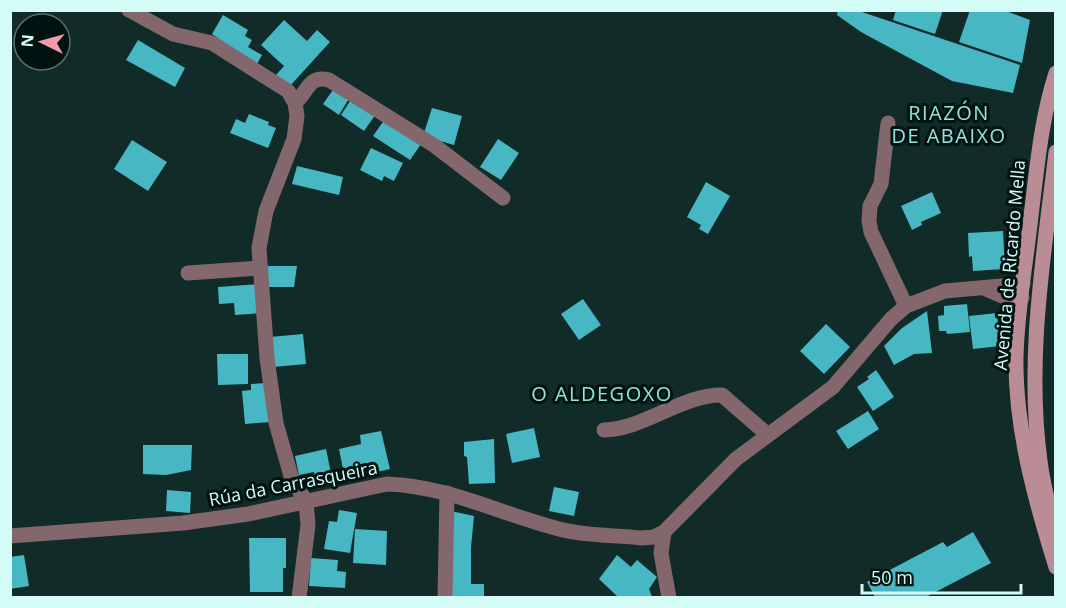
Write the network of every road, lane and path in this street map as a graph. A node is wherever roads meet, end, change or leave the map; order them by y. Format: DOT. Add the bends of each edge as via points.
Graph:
graph roads {
  1 [pos="129,10"];
  2 [pos="1056,73"];
  3 [pos="295,103"];
  4 [pos="888,123"];
  5 [pos="1056,152"];
  6 [pos="1053,177"];
  7 [pos="503,198"];
  8 [pos="260,268"];
  9 [pos="188,273"];
  10 [pos="1025,291"];
  11 [pos="906,306"];
  12 [pos="1036,418"];
  13 [pos="604,430"];
  14 [pos="768,435"];
  15 [pos="447,493"];
  16 [pos="306,502"];
  17 [pos="664,532"];
  18 [pos="1056,532"];
  19 [pos="10,536"];
  20 [pos="1056,567"];
  21 [pos="298,597"];
  22 [pos="445,597"];
  23 [pos="669,597"];
  1 -- 3 [label="street" via="173,34 212,43 288,91"];
  2 -- 10 [label="main road, Avenida de Ricardo Mella" via="1048,95 1038,162"];
  3 -- 7 [label="street" via="312,81 328,80 435,146"];
  3 -- 8 [label="street" via="294,139 266,211 259,248"];
  4 -- 11 [label="street" via="881,184 870,206 869,221"];
  5 -- 6 [label="main road, Avenida de Ricardo Mella"];
  6 -- 10 [label="main road"];
  6 -- 12 [label="main road, Avenida de Ricardo Mella" via="1035,341"];
  8 -- 9 [label="street"];
  8 -- 16 [label="street" via="276,423 291,476"];
  10 -- 11 [label="street" via="945,291"];
  10 -- 12 [label="main road" via="1027,374"];
  10 -- 20 [label="main road, Avenida de Ricardo Mella" via="1016,357 1023,434"];
  11 -- 14 [label="street" via="834,387"];
  12 -- 18 [label="main road, Avenida de Ricardo Mella" via="1045,492"];
  13 -- 14 [label="street" via="621,430 691,401 722,395"];
  14 -- 17 [label="street" via="736,459"];
  15 -- 16 [label="street, Rúa da Carrasqueira" via="387,484"];
  15 -- 17 [label="street, Rúa da Carrasqueira" via="560,530 641,538"];
  15 -- 22 [label="street"];
  16 -- 19 [label="street, Rúa da Carrasqueira" via="183,522"];
  16 -- 21 [label="street" via="308,525"];
  17 -- 23 [label="street" via="661,553"];
}
